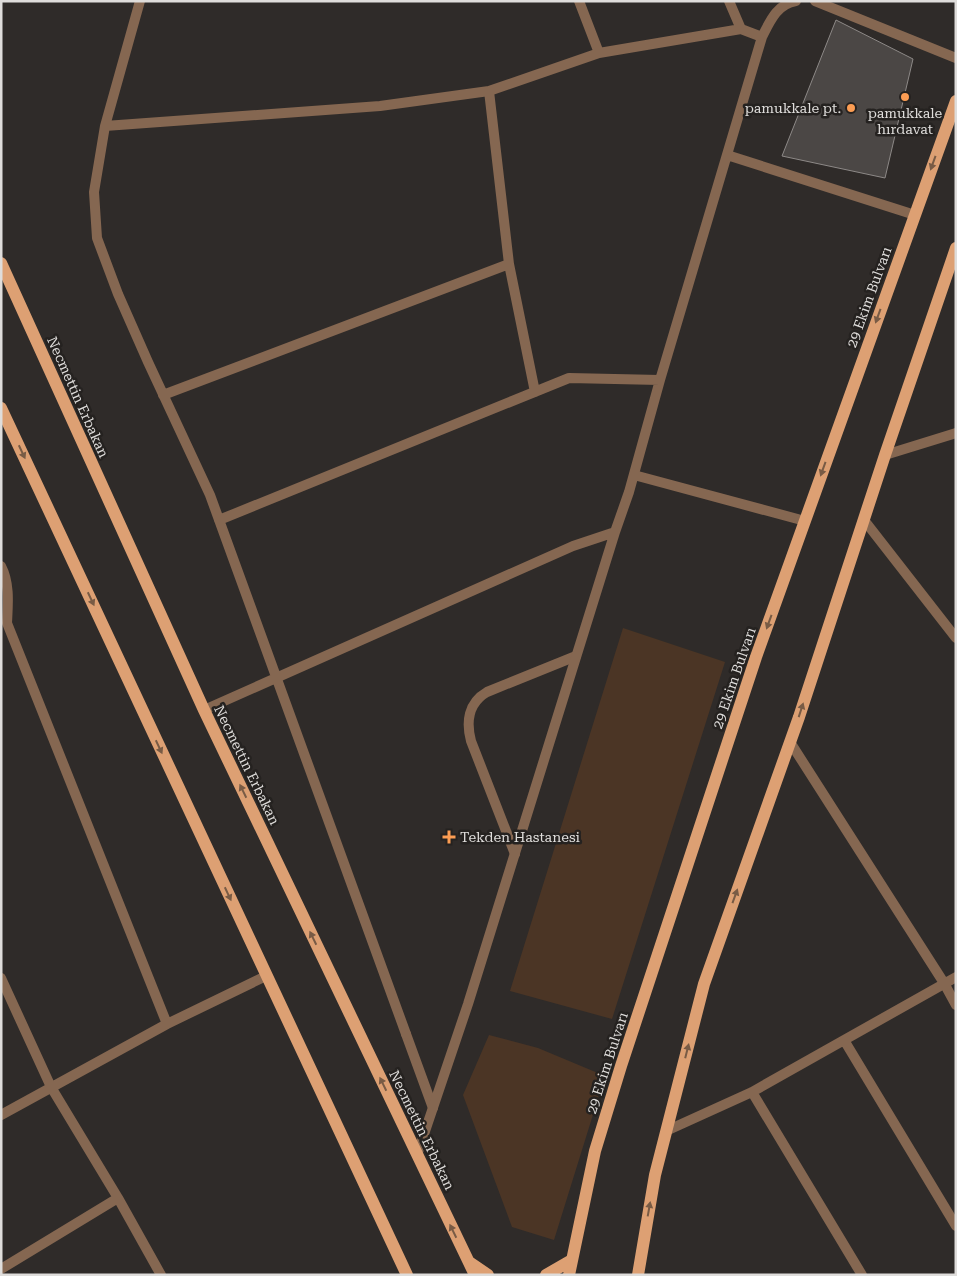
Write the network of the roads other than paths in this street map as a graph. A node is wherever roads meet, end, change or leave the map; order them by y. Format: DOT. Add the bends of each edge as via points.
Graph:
graph roads {
  1 [pos="140,1"];
  2 [pos="579,1"];
  3 [pos="729,1"];
  4 [pos="796,1"];
  5 [pos="815,1"];
  6 [pos="741,29"];
  7 [pos="762,37"];
  8 [pos="599,52"];
  9 [pos="956,58"];
  10 [pos="489,91"];
  11 [pos="956,101"];
  12 [pos="105,126"];
  13 [pos="727,155"];
  14 [pos="915,214"];
  15 [pos="956,248"];
  16 [pos="1,263"];
  17 [pos="509,264"];
  18 [pos="660,380"];
  19 [pos="535,392"];
  20 [pos="163,395"];
  21 [pos="1,408"];
  22 [pos="956,433"];
  23 [pos="885,455"];
  24 [pos="634,475"];
  25 [pos="220,520"];
  26 [pos="864,520"];
  27 [pos="805,521"];
  28 [pos="615,532"];
  29 [pos="1,566"];
  30 [pos="4,624"];
  31 [pos="956,638"];
  32 [pos="576,656"];
  33 [pos="277,678"];
  34 [pos="204,710"];
  35 [pos="790,742"];
  36 [pos="515,854"];
  37 [pos="266,976"];
  38 [pos="956,976"];
  39 [pos="1,978"];
  40 [pos="944,983"];
  41 [pos="956,1005"];
  42 [pos="167,1024"];
  43 [pos="844,1040"];
  44 [pos="52,1087"];
  45 [pos="752,1092"];
  46 [pos="433,1108"];
  47 [pos="1,1115"];
  48 [pos="666,1131"];
  49 [pos="417,1155"];
  50 [pos="118,1198"];
  51 [pos="956,1226"];
  52 [pos="644,1238"];
  53 [pos="572,1260"];
  54 [pos="468,1262"];
  55 [pos="1,1269"];
  56 [pos="161,1275"];
  57 [pos="407,1275"];
  58 [pos="474,1275"];
  59 [pos="488,1275"];
  60 [pos="546,1275"];
  61 [pos="569,1275"];
  62 [pos="630,1275"];
  63 [pos="638,1275"];
  64 [pos="862,1275"];
  1 -- 12 [label="street"];
  2 -- 8 [label="street"];
  3 -- 6 [label="street"];
  4 -- 7 [label="street" via="781,7 771,17"];
  5 -- 9 [label="street"];
  6 -- 7 [label="street"];
  6 -- 8 [label="street"];
  7 -- 13 [label="street"];
  8 -- 10 [label="street"];
  10 -- 12 [label="street" via="380,106"];
  10 -- 17 [label="street"];
  11 -- 14 [label="main road, 29 Ekim Bulvarı, one-way"];
  12 -- 20 [label="street" via="94,192 97,238"];
  13 -- 14 [label="street"];
  13 -- 18 [label="street"];
  14 -- 27 [label="main road, 29 Ekim Bulvarı, one-way"];
  15 -- 23 [label="main road"];
  16 -- 34 [label="main road, Necmettin Erbakan"];
  17 -- 19 [label="street"];
  17 -- 20 [label="street"];
  18 -- 19 [label="street" via="569,378"];
  18 -- 24 [label="street"];
  19 -- 25 [label="street"];
  20 -- 25 [label="street"];
  21 -- 37 [label="main road, one-way"];
  22 -- 23 [label="street"];
  23 -- 26 [label="main road"];
  24 -- 27 [label="street"];
  24 -- 28 [label="street"];
  25 -- 33 [label="street"];
  26 -- 31 [label="street"];
  35 -- 26 [label="main road, one-way"];
  27 -- 53 [label="main road, 29 Ekim Bulvarı, one-way" via="758,651 621,1066 595,1150"];
  28 -- 32 [label="street"];
  28 -- 33 [label="street" via="573,546"];
  29 -- 30 [label="street" via="8,600"];
  30 -- 42 [label="street"];
  32 -- 36 [label="street"];
  32 -- 36 [label="street" via="487,692 470,711 471,742"];
  33 -- 34 [label="street"];
  33 -- 46 [label="street"];
  49 -- 34 [label="main road, Necmettin Erbakan, one-way"];
  35 -- 40 [label="street"];
  48 -- 35 [label="main road, one-way" via="704,984"];
  36 -- 46 [label="street"];
  37 -- 42 [label="street"];
  37 -- 57 [label="main road"];
  38 -- 40 [label="street"];
  39 -- 44 [label="street"];
  40 -- 41 [label="street"];
  40 -- 43 [label="street"];
  42 -- 44 [label="street"];
  43 -- 45 [label="street"];
  43 -- 51 [label="street"];
  44 -- 47 [label="street"];
  44 -- 50 [label="street"];
  45 -- 48 [label="street"];
  45 -- 64 [label="street"];
  46 -- 49 [label="street"];
  52 -- 48 [label="main road, one-way"];
  54 -- 49 [label="main road, Necmettin Erbakan, one-way"];
  50 -- 55 [label="street"];
  50 -- 56 [label="street"];
  52 -- 62 [label="main road"];
  52 -- 63 [label="main road"];
  53 -- 60 [label="main road"];
  53 -- 61 [label="main road, 29 Ekim Bulvarı"];
  54 -- 58 [label="main road, Necmettin Erbakan"];
  54 -- 59 [label="main road"];
}
